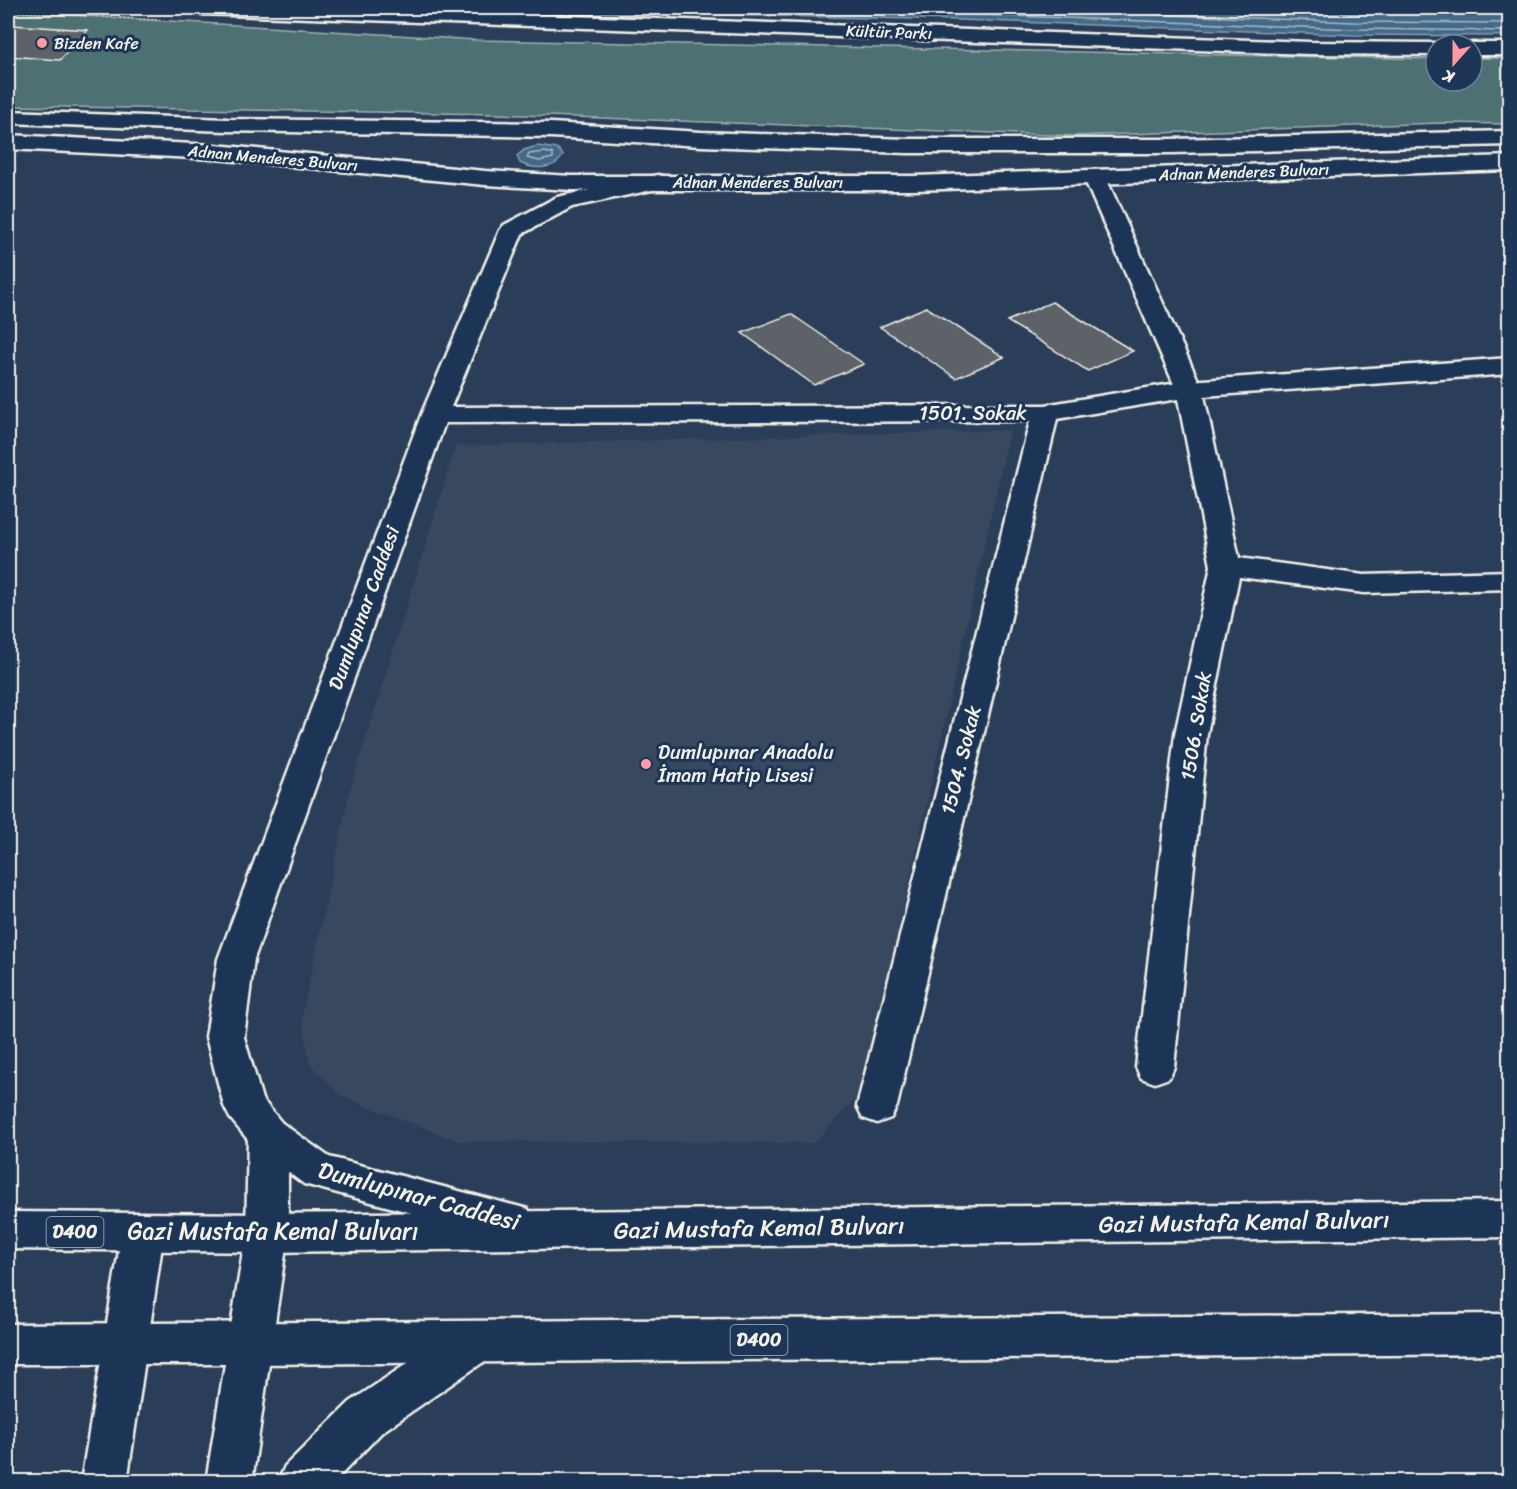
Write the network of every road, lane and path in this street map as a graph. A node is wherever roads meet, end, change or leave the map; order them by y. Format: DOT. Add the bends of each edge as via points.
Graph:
graph roads {
  1 [pos="198,8"];
  2 [pos="1424,49"];
  3 [pos="1484,49"];
  4 [pos="1509,49"];
  5 [pos="8,117"];
  6 [pos="530,130"];
  7 [pos="571,131"];
  8 [pos="1509,138"];
  9 [pos="8,142"];
  10 [pos="479,162"];
  11 [pos="1509,163"];
  12 [pos="1095,178"];
  13 [pos="658,182"];
  14 [pos="573,183"];
  15 [pos="1509,366"];
  16 [pos="1189,389"];
  17 [pos="1045,413"];
  18 [pos="434,415"];
  19 [pos="1226,566"];
  20 [pos="1509,580"];
  21 [pos="1155,1067"];
  22 [pos="877,1106"];
  23 [pos="268,1135"];
  24 [pos="1509,1219"];
  25 [pos="544,1230"];
  26 [pos="8,1231"];
  27 [pos="143,1232"];
  28 [pos="267,1233"];
  29 [pos="1509,1334"];
  30 [pos="476,1342"];
  31 [pos="8,1344"];
  32 [pos="125,1344"];
  33 [pos="250,1344"];
  34 [pos="104,1482"];
  35 [pos="229,1482"];
  36 [pos="301,1482"];
  1 -- 2 [label="main road, Kültür Parkı"];
  3 -- 4 [label="main road"];
  5 -- 6 [label="main road, Adnan Menderes Bulvarı"];
  6 -- 7 [label="main road, Adnan Menderes Bulvarı"];
  6 -- 10 [label="main road" via="492,140"];
  7 -- 8 [label="main road, Adnan Menderes Bulvarı" via="907,146"];
  7 -- 14 [label="main road" via="594,145 599,158 591,172"];
  9 -- 10 [label="main road, Adnan Menderes Bulvarı"];
  10 -- 14 [label="main road, Adnan Menderes Bulvarı"];
  11 -- 12 [label="main road, Adnan Menderes Bulvarı"];
  12 -- 13 [label="main road, Adnan Menderes Bulvarı" via="914,183"];
  12 -- 16 [label="main road, 1506. Sokak"];
  13 -- 14 [label="main road, Adnan Menderes Bulvarı"];
  13 -- 18 [label="main road, Dumlupınar Caddesi" via="565,202 512,230"];
  15 -- 16 [label="main road, 1501. Sokak"];
  16 -- 17 [label="main road, 1501. Sokak"];
  16 -- 19 [label="main road, 1506. Sokak"];
  17 -- 18 [label="main road, 1501. Sokak"];
  17 -- 22 [label="main road, 1504. Sokak"];
  18 -- 23 [label="main road, Dumlupınar Caddesi" via="236,959 225,1037 244,1106"];
  19 -- 20 [label="main road" via="1364,584"];
  19 -- 21 [label="main road, 1506. Sokak" via="1191,734"];
  23 -- 25 [label="main road, Dumlupınar Caddesi" via="318,1172"];
  23 -- 28 [label="main road"];
  24 -- 25 [label="main road, Gazi Mustafa Kemal Bulvarı / D400"];
  25 -- 28 [label="main road, Gazi Mustafa Kemal Bulvarı / D400"];
  26 -- 27 [label="main road, Gazi Mustafa Kemal Bulvarı / D400"];
  27 -- 28 [label="main road, Gazi Mustafa Kemal Bulvarı / D400"];
  27 -- 32 [label="main road"];
  28 -- 33 [label="main road"];
  29 -- 30 [label="main road, D400"];
  30 -- 33 [label="main road, D400"];
  30 -- 36 [label="main road" via="366,1417"];
  31 -- 32 [label="main road, D400"];
  32 -- 33 [label="main road, D400"];
  32 -- 34 [label="main road"];
  33 -- 35 [label="main road"];
}
